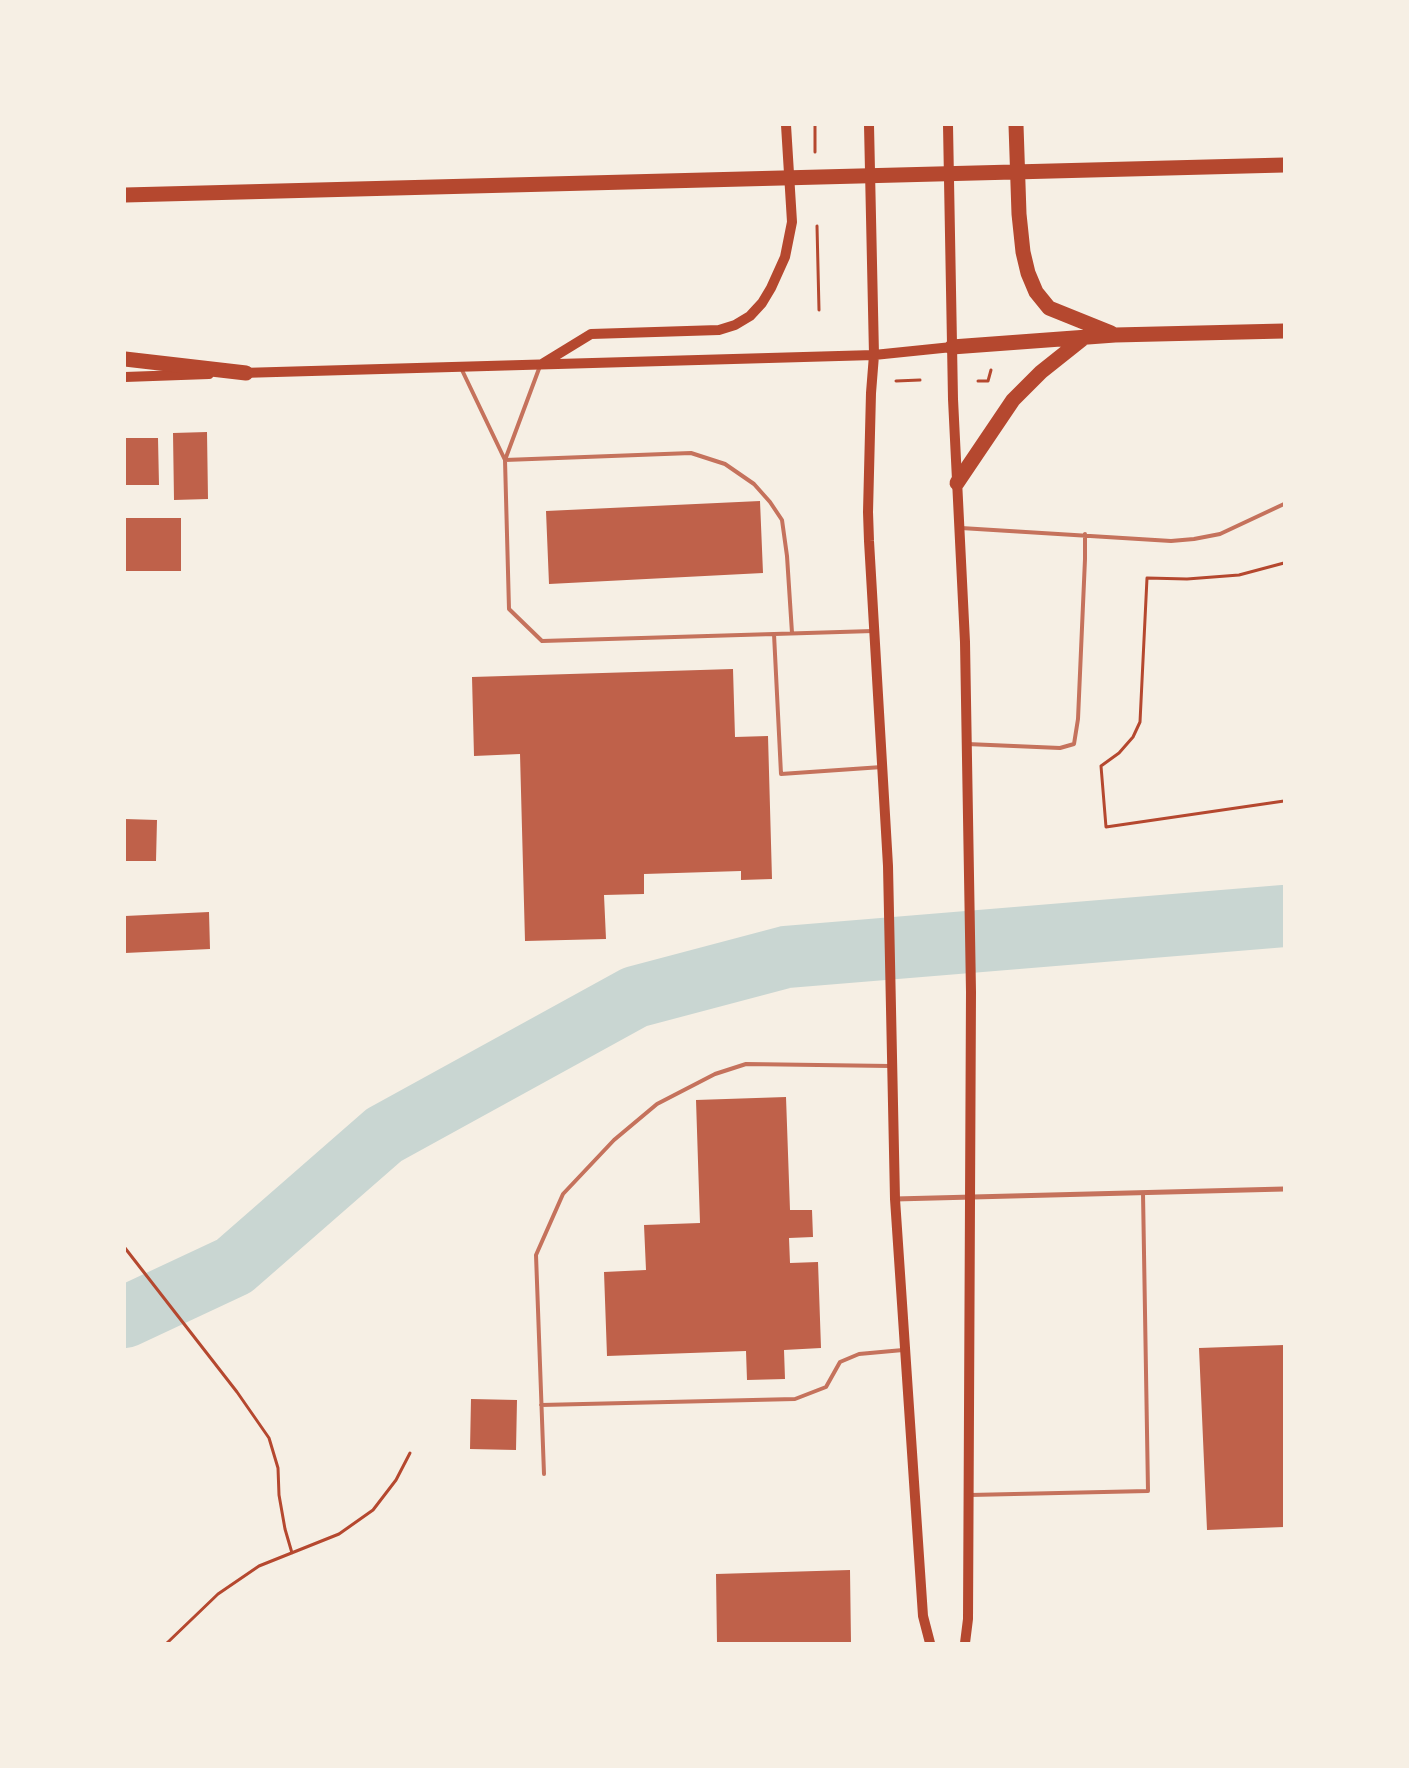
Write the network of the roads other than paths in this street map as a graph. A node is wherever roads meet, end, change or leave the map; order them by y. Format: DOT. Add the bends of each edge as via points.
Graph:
graph roads {
  1 [pos="786,125"];
  2 [pos="869,125"];
  3 [pos="948,125"];
  4 [pos="1016,125"];
  5 [pos="1284,165"];
  6 [pos="125,195"];
  7 [pos="1284,331"];
  8 [pos="1115,335"];
  9 [pos="1086,337"];
  10 [pos="952,347"];
  11 [pos="874,355"];
  12 [pos="125,359"];
  13 [pos="541,364"];
  14 [pos="461,367"];
  15 [pos="246,373"];
  16 [pos="125,377"];
  17 [pos="505,460"];
  18 [pos="957,483"];
  19 [pos="1284,504"];
  20 [pos="959,527"];
  21 [pos="1085,534"];
  22 [pos="874,631"];
  23 [pos="792,633"];
  24 [pos="774,634"];
  25 [pos="967,744"];
  26 [pos="882,767"];
  27 [pos="892,1066"];
  28 [pos="1284,1189"];
  29 [pos="1143,1193"];
  30 [pos="969,1198"];
  31 [pos="895,1199"];
  32 [pos="905,1350"];
  33 [pos="542,1405"];
  34 [pos="544,1474"];
  35 [pos="968,1495"];
  36 [pos="930,1643"];
  37 [pos="965,1643"];
  1 -- 13 [label="main road" via="792,222 778,272 762,303 750,316 719,330 591,334"];
  2 -- 11 [label="main road"];
  3 -- 10 [label="main road"];
  4 -- 8 [label="highway" via="1023,252 1036,292 1049,308"];
  5 -- 6 [label="highway"];
  7 -- 8 [label="highway"];
  8 -- 9 [label="highway"];
  9 -- 10 [label="highway"];
  9 -- 18 [label="highway" via="1032,380 1013,400"];
  10 -- 11 [label="main road"];
  10 -- 18 [label="main road"];
  11 -- 13 [label="main road"];
  11 -- 22 [label="main road" via="870,393 868,512"];
  12 -- 15 [label="highway"];
  13 -- 14 [label="main road"];
  13 -- 17 [label="lane"];
  14 -- 15 [label="main road"];
  14 -- 17 [label="lane"];
  15 -- 16 [label="main road"];
  17 -- 23 [label="lane" via="691,453 725,464 754,484 782,520"];
  17 -- 24 [label="lane" via="509,609 542,642"];
  18 -- 20 [label="main road"];
  19 -- 21 [label="lane" via="1220,534 1194,539"];
  20 -- 21 [label="lane"];
  20 -- 25 [label="main road"];
  21 -- 25 [label="lane" via="1079,710 1074,744 1060,748"];
  22 -- 23 [label="lane"];
  22 -- 26 [label="main road"];
  23 -- 24 [label="lane"];
  24 -- 26 [label="lane" via="781,774"];
  25 -- 30 [label="main road"];
  26 -- 27 [label="main road" via="888,866"];
  27 -- 31 [label="main road"];
  27 -- 33 [label="lane" via="746,1064 715,1074 657,1104 614,1140 563,1194 536,1255"];
  28 -- 29 [label="street"];
  29 -- 30 [label="street"];
  29 -- 35 [label="lane" via="1148,1492"];
  30 -- 31 [label="street"];
  30 -- 35 [label="main road"];
  31 -- 32 [label="main road"];
  32 -- 33 [label="lane" via="859,1354 840,1362 826,1388 795,1399"];
  32 -- 36 [label="main road" via="923,1616"];
  33 -- 34 [label="lane"];
  35 -- 37 [label="main road" via="968,1619"];
}
